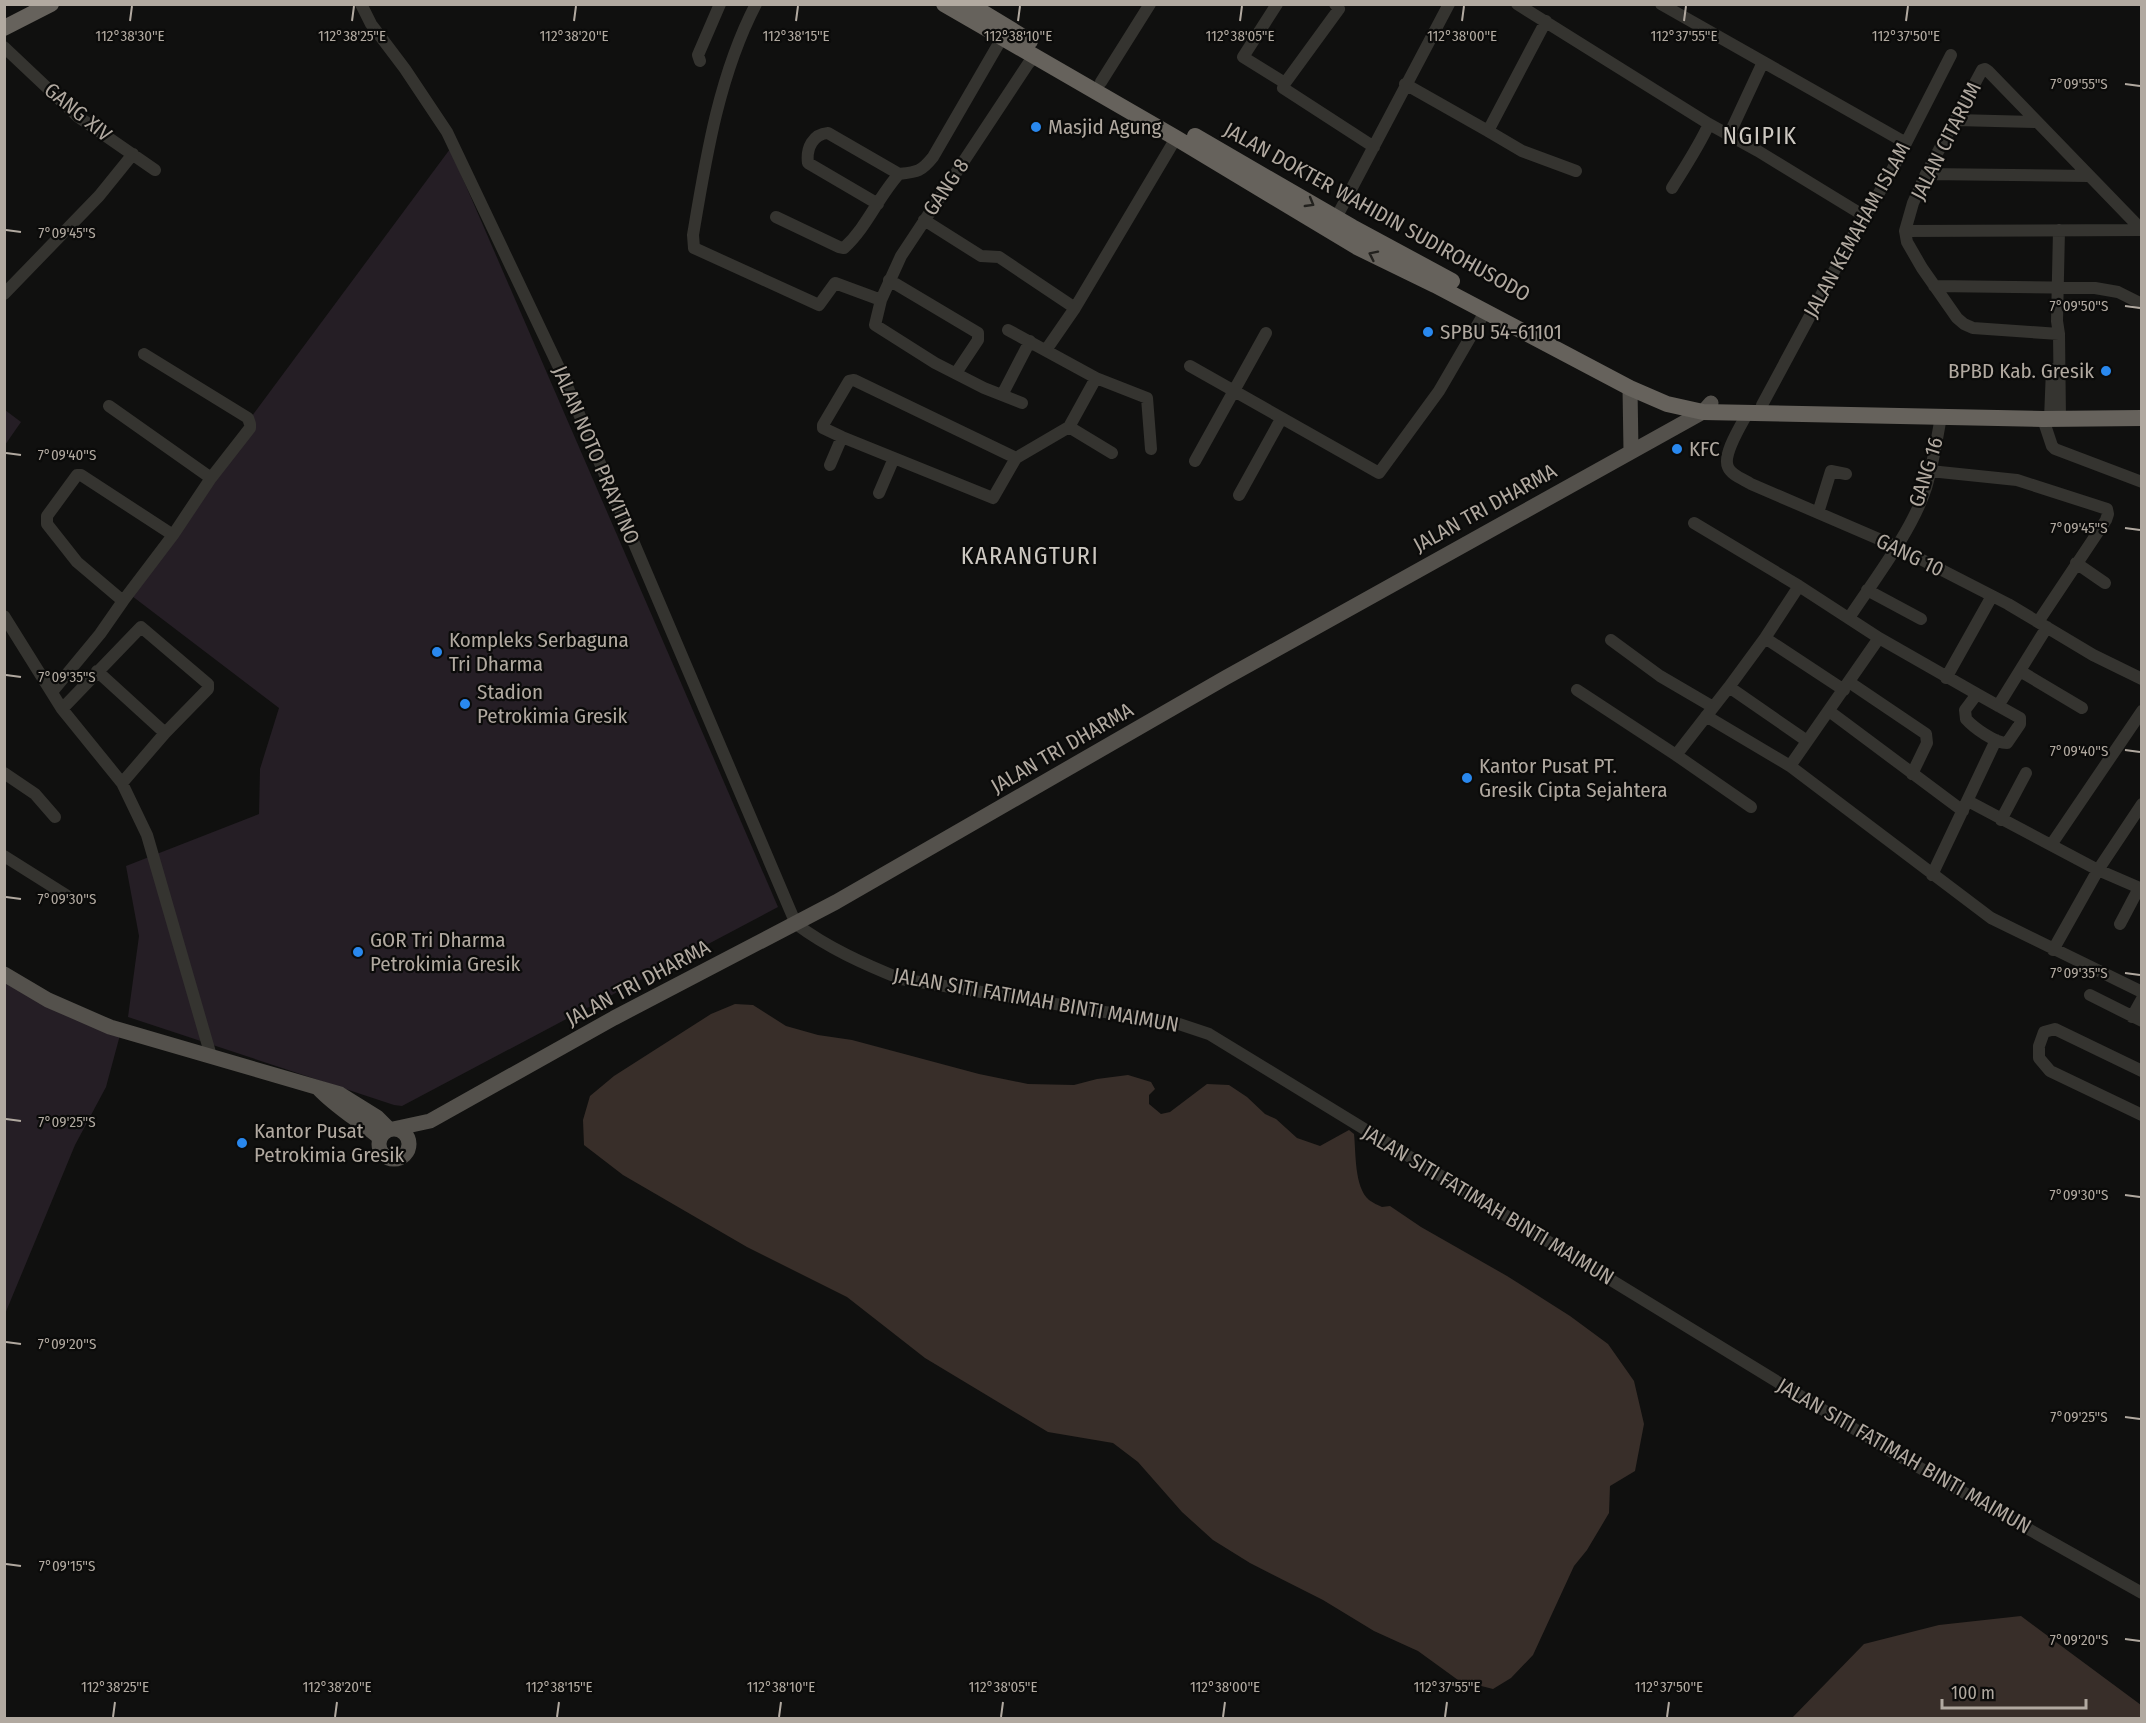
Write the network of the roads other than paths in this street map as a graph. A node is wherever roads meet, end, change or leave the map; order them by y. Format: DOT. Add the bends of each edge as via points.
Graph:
graph roads {
  1 [pos="51,4"];
  2 [pos="361,4"];
  3 [pos="720,4"];
  4 [pos="756,4"];
  5 [pos="944,4"];
  6 [pos="969,4"];
  7 [pos="1150,4"];
  8 [pos="1277,4"];
  9 [pos="1335,4"];
  10 [pos="1449,4"];
  11 [pos="1517,4"];
  12 [pos="1660,4"];
  13 [pos="1546,21"];
  14 [pos="4,28"];
  15 [pos="1005,33"];
  16 [pos="4,47"];
  17 [pos="1951,55"];
  18 [pos="1035,56"];
  19 [pos="700,61"];
  20 [pos="1763,62"];
  21 [pos="1101,82"];
  22 [pos="1285,82"];
  23 [pos="1405,84"];
  24 [pos="1956,120"];
  25 [pos="2036,123"];
  26 [pos="1709,124"];
  27 [pos="1488,131"];
  28 [pos="1729,135"];
  29 [pos="1176,138"];
  30 [pos="1906,143"];
  31 [pos="1374,147"];
  32 [pos="133,154"];
  33 [pos="155,170"];
  34 [pos="1576,171"];
  35 [pos="898,174"];
  36 [pos="1926,174"];
  37 [pos="2088,176"];
  38 [pos="1672,188"];
  39 [pos="878,204"];
  40 [pos="776,217"];
  41 [pos="1866,217"];
  42 [pos="1336,218"];
  43 [pos="924,220"];
  44 [pos="2059,230"];
  45 [pos="2141,230"];
  46 [pos="1905,231"];
  47 [pos="889,280"];
  48 [pos="1934,286"];
  49 [pos="2059,287"];
  50 [pos="4,294"];
  51 [pos="881,300"];
  52 [pos="2142,304"];
  53 [pos="1075,308"];
  54 [pos="1485,312"];
  55 [pos="1008,330"];
  56 [pos="2057,331"];
  57 [pos="1266,333"];
  58 [pos="1030,341"];
  59 [pos="1046,350"];
  60 [pos="144,354"];
  61 [pos="1190,366"];
  62 [pos="956,373"];
  63 [pos="1096,378"];
  64 [pos="1631,383"];
  65 [pos="1234,392"];
  66 [pos="1002,396"];
  67 [pos="1022,403"];
  68 [pos="109,406"];
  69 [pos="1707,407"];
  70 [pos="1755,409"];
  71 [pos="2142,409"];
  72 [pos="2052,414"];
  73 [pos="1941,416"];
  74 [pos="2142,418"];
  75 [pos="1281,419"];
  76 [pos="1069,427"];
  77 [pos="842,437"];
  78 [pos="1151,449"];
  79 [pos="1631,451"];
  80 [pos="1112,453"];
  81 [pos="894,458"];
  82 [pos="1016,458"];
  83 [pos="1194,461"];
  84 [pos="830,465"];
  85 [pos="1930,471"];
  86 [pos="1846,474"];
  87 [pos="211,478"];
  88 [pos="2142,482"];
  89 [pos="879,493"];
  90 [pos="1239,495"];
  91 [pos="1818,513"];
  92 [pos="1694,523"];
  93 [pos="173,535"];
  94 [pos="1895,546"];
  95 [pos="2076,563"];
  96 [pos="2104,583"];
  97 [pos="1799,586"];
  98 [pos="1867,590"];
  99 [pos="1992,596"];
  100 [pos="123,602"];
  101 [pos="4,616"];
  102 [pos="1849,618"];
  103 [pos="1921,619"];
  104 [pos="2043,624"];
  105 [pos="1765,638"];
  106 [pos="1879,638"];
  107 [pos="1611,640"];
  108 [pos="97,671"];
  109 [pos="2020,671"];
  110 [pos="1946,678"];
  111 [pos="2142,679"];
  112 [pos="1847,686"];
  113 [pos="1729,687"];
  114 [pos="1577,690"];
  115 [pos="52,692"];
  116 [pos="1977,694"];
  117 [pos="1998,706"];
  118 [pos="2082,708"];
  119 [pos="62,709"];
  120 [pos="1829,711"];
  121 [pos="2142,711"];
  122 [pos="1710,712"];
  123 [pos="165,733"];
  124 [pos="1996,740"];
  125 [pos="1807,741"];
  126 [pos="1676,755"];
  127 [pos="1790,766"];
  128 [pos="4,773"];
  129 [pos="2026,773"];
  130 [pos="1912,774"];
  131 [pos="122,783"];
  132 [pos="2142,804"];
  133 [pos="1966,806"];
  134 [pos="1751,807"];
  135 [pos="55,817"];
  136 [pos="2001,820"];
  137 [pos="2051,845"];
  138 [pos="4,856"];
  139 [pos="2097,870"];
  140 [pos="1932,875"];
  141 [pos="2140,888"];
  142 [pos="66,896"];
  143 [pos="796,924"];
  144 [pos="2120,924"];
  145 [pos="2053,950"];
  146 [pos="4,974"];
  147 [pos="2142,992"];
  148 [pos="2090,995"];
  149 [pos="2142,999"];
  150 [pos="2137,1019"];
  151 [pos="211,1056"];
  152 [pos="2142,1071"];
  153 [pos="2142,1115"];
  154 [pos="430,1121"];
  155 [pos="387,1132"];
  156 [pos="409,1147"];
  157 [pos="2142,1593"];
  1 -- 14 [label="highway"];
  2 -- 143 [label="street, JALAN NOTO PRAYITNO" via="447,132 557,364"];
  3 -- 19 [label="street" via="698,55"];
  4 -- 51 [label="street" via="736,50 707,145 694,248 819,305 835,283"];
  5 -- 15 [label="highway, JALAN DOKTER WAHIDIN SUDIROHUSODO"];
  6 -- 15 [label="highway, JALAN DOKTER WAHIDIN SUDIROHUSODO"];
  7 -- 21 [label="street"];
  8 -- 22 [label="street" via="1243,57"];
  9 -- 22 [label="street" via="1339,9"];
  10 -- 23 [label="street"];
  11 -- 13 [label="street"];
  12 -- 20 [label="street"];
  13 -- 26 [label="street"];
  13 -- 27 [label="street"];
  15 -- 18 [label="highway, JALAN DOKTER WAHIDIN SUDIROHUSODO"];
  15 -- 21 [label="highway, JALAN DOKTER WAHIDIN SUDIROHUSODO"];
  15 -- 35 [label="street" via="929,162 918,172"];
  16 -- 32 [label="street, GANG XIV" via="77,116"];
  17 -- 30 [label="street, JALAN KEMAHAM ISLAM"];
  18 -- 29 [label="highway, JALAN DOKTER WAHIDIN SUDIROHUSODO"];
  18 -- 43 [label="street, GANG 8"];
  20 -- 28 [label="street"];
  20 -- 30 [label="street"];
  21 -- 42 [label="highway, JALAN DOKTER WAHIDIN SUDIROHUSODO, one-way"];
  22 -- 31 [label="street" via="1284,90"];
  23 -- 27 [label="street"];
  23 -- 31 [label="street"];
  24 -- 25 [label="street"];
  24 -- 25 [label="street, JALAN CITARUM" via="1985,69"];
  24 -- 36 [label="street, JALAN CITARUM"];
  25 -- 37 [label="street, JALAN CITARUM"];
  26 -- 28 [label="street"];
  26 -- 38 [label="street"];
  27 -- 34 [label="street" via="1522,151"];
  28 -- 41 [label="street"];
  29 -- 53 [label="street"];
  54 -- 29 [label="highway, JALAN DOKTER WAHIDIN SUDIROHUSODO, one-way" via="1357,247"];
  30 -- 41 [label="street, JALAN KEMAHAM ISLAM"];
  31 -- 42 [label="street"];
  32 -- 33 [label="street, GANG XIV"];
  32 -- 50 [label="street" via="99,196"];
  35 -- 39 [label="street"];
  35 -- 39 [label="street" via="828,133 814,138 808,162"];
  36 -- 37 [label="street"];
  36 -- 46 [label="street, JALAN CITARUM"];
  37 -- 45 [label="street, JALAN CITARUM"];
  39 -- 40 [label="street" via="844,248"];
  41 -- 70 [label="street, JALAN KEMAHAM ISLAM"];
  42 -- 64 [label="highway, JALAN DOKTER WAHIDIN SUDIROHUSODO"];
  43 -- 47 [label="street, GANG 8"];
  43 -- 53 [label="street" via="981,256 999,257"];
  44 -- 45 [label="street"];
  44 -- 46 [label="street"];
  44 -- 49 [label="street"];
  46 -- 48 [label="street" via="1907,242"];
  47 -- 51 [label="street, GANG 8"];
  47 -- 62 [label="street" via="978,333 978,340"];
  48 -- 49 [label="street"];
  48 -- 56 [label="street" via="1957,318 1973,328"];
  49 -- 52 [label="street" via="2118,292"];
  49 -- 56 [label="street"];
  51 -- 62 [label="street, GANG 8" via="876,327"];
  53 -- 59 [label="street"];
  54 -- 64 [label="highway, JALAN DOKTER WAHIDIN SUDIROHUSODO"];
  54 -- 75 [label="street" via="1439,391 1379,472"];
  55 -- 58 [label="street"];
  56 -- 72 [label="street"];
  57 -- 65 [label="street"];
  58 -- 59 [label="street"];
  58 -- 66 [label="street"];
  59 -- 63 [label="street"];
  60 -- 87 [label="street" via="249,420 250,428"];
  61 -- 65 [label="street"];
  62 -- 66 [label="street"];
  63 -- 76 [label="street"];
  63 -- 78 [label="street" via="1148,400"];
  64 -- 69 [label="highway, JALAN DOKTER WAHIDIN SUDIROHUSODO"];
  64 -- 79 [label="main road"];
  65 -- 75 [label="street"];
  65 -- 83 [label="street"];
  66 -- 67 [label="street"];
  68 -- 87 [label="street"];
  69 -- 70 [label="highway, JALAN DOKTER WAHIDIN SUDIROHUSODO"];
  69 -- 79 [label="main road, JALAN TRI DHARMA"];
  70 -- 72 [label="highway, JALAN DOKTER WAHIDIN SUDIROHUSODO"];
  70 -- 73 [label="highway, JALAN DOKTER WAHIDIN SUDIROHUSODO"];
  70 -- 91 [label="street, GANG 10" via="1726,456 1728,467 1751,484"];
  71 -- 72 [label="highway, JALAN DOKTER WAHIDIN SUDIROHUSODO"];
  72 -- 73 [label="highway, JALAN DOKTER WAHIDIN SUDIROHUSODO"];
  72 -- 74 [label="highway, JALAN DOKTER WAHIDIN SUDIROHUSODO"];
  72 -- 88 [label="street" via="2055,449"];
  73 -- 85 [label="street, GANG 16"];
  75 -- 90 [label="street"];
  76 -- 80 [label="street"];
  76 -- 82 [label="street"];
  77 -- 81 [label="street"];
  77 -- 82 [label="street" via="823,425 849,381 854,380"];
  77 -- 84 [label="street"];
  79 -- 143 [label="main road, JALAN TRI DHARMA"];
  81 -- 82 [label="street" via="993,498"];
  81 -- 89 [label="street"];
  85 -- 94 [label="street, GANG 16" via="1925,490"];
  85 -- 95 [label="street" via="2017,480 2103,506 2109,512"];
  86 -- 91 [label="street" via="1831,471"];
  87 -- 93 [label="street"];
  91 -- 94 [label="street, GANG 10"];
  92 -- 97 [label="street"];
  93 -- 100 [label="street"];
  93 -- 100 [label="street" via="81,476 77,476 47,516 47,524 77,562"];
  94 -- 98 [label="street, GANG 16"];
  94 -- 99 [label="street, GANG 10"];
  95 -- 96 [label="street"];
  95 -- 104 [label="street"];
  97 -- 102 [label="street"];
  97 -- 105 [label="street"];
  98 -- 102 [label="street, GANG 16"];
  98 -- 103 [label="street"];
  99 -- 104 [label="street, GANG 10"];
  99 -- 110 [label="street"];
  100 -- 115 [label="street"];
  101 -- 115 [label="street"];
  102 -- 106 [label="street"];
  104 -- 109 [label="street"];
  104 -- 111 [label="street, GANG 10"];
  105 -- 112 [label="street"];
  105 -- 113 [label="street"];
  106 -- 110 [label="street"];
  106 -- 112 [label="street"];
  107 -- 122 [label="street"];
  108 -- 119 [label="street"];
  108 -- 123 [label="street"];
  108 -- 123 [label="street" via="142,627 207,684 208,689"];
  109 -- 117 [label="street"];
  109 -- 118 [label="street"];
  110 -- 116 [label="street"];
  112 -- 120 [label="street"];
  112 -- 130 [label="street" via="1926,734 1927,743"];
  113 -- 122 [label="street"];
  113 -- 125 [label="street"];
  114 -- 126 [label="street"];
  115 -- 119 [label="street"];
  116 -- 117 [label="street"];
  116 -- 124 [label="street" via="1965,710 1966,719"];
  117 -- 124 [label="street" via="2018,716 2021,722 2007,743"];
  119 -- 131 [label="street"];
  120 -- 125 [label="street"];
  120 -- 130 [label="street"];
  121 -- 137 [label="street"];
  122 -- 126 [label="street"];
  122 -- 127 [label="street"];
  123 -- 131 [label="street"];
  124 -- 133 [label="street"];
  125 -- 127 [label="street"];
  126 -- 134 [label="street"];
  127 -- 140 [label="street"];
  128 -- 135 [label="street" via="35,794"];
  129 -- 136 [label="street"];
  130 -- 133 [label="street"];
  131 -- 151 [label="street" via="147,835"];
  132 -- 139 [label="street"];
  133 -- 136 [label="street"];
  133 -- 140 [label="street"];
  136 -- 137 [label="street"];
  137 -- 139 [label="street"];
  138 -- 142 [label="street"];
  139 -- 141 [label="street"];
  139 -- 145 [label="street"];
  140 -- 145 [label="street" via="1991,918"];
  141 -- 144 [label="street"];
  143 -- 154 [label="main road, JALAN TRI DHARMA" via="605,1023"];
  143 -- 157 [label="street, JALAN SITI FATIMAH BINTI MAIMUN" via="862,964 901,979 1179,1024 1209,1034 1897,1455"];
  145 -- 147 [label="street"];
  146 -- 151 [label="main road" via="48,1000 110,1027"];
  148 -- 150 [label="street"];
  149 -- 150 [label="street"];
  151 -- 155 [label="main road" via="316,1086 331,1102"];
  152 -- 153 [label="street" via="2055,1029 2044,1032 2039,1046 2039,1058 2050,1071"];
  154 -- 155 [label="main road, JALAN TRI DHARMA"];
  154 -- 156 [label="main road, JALAN TRI DHARMA"];
  155 -- 156 [label="main road" via="402,1131"];
  155 -- 156 [label="main road" via="380,1148 388,1158 400,1157"];
}
